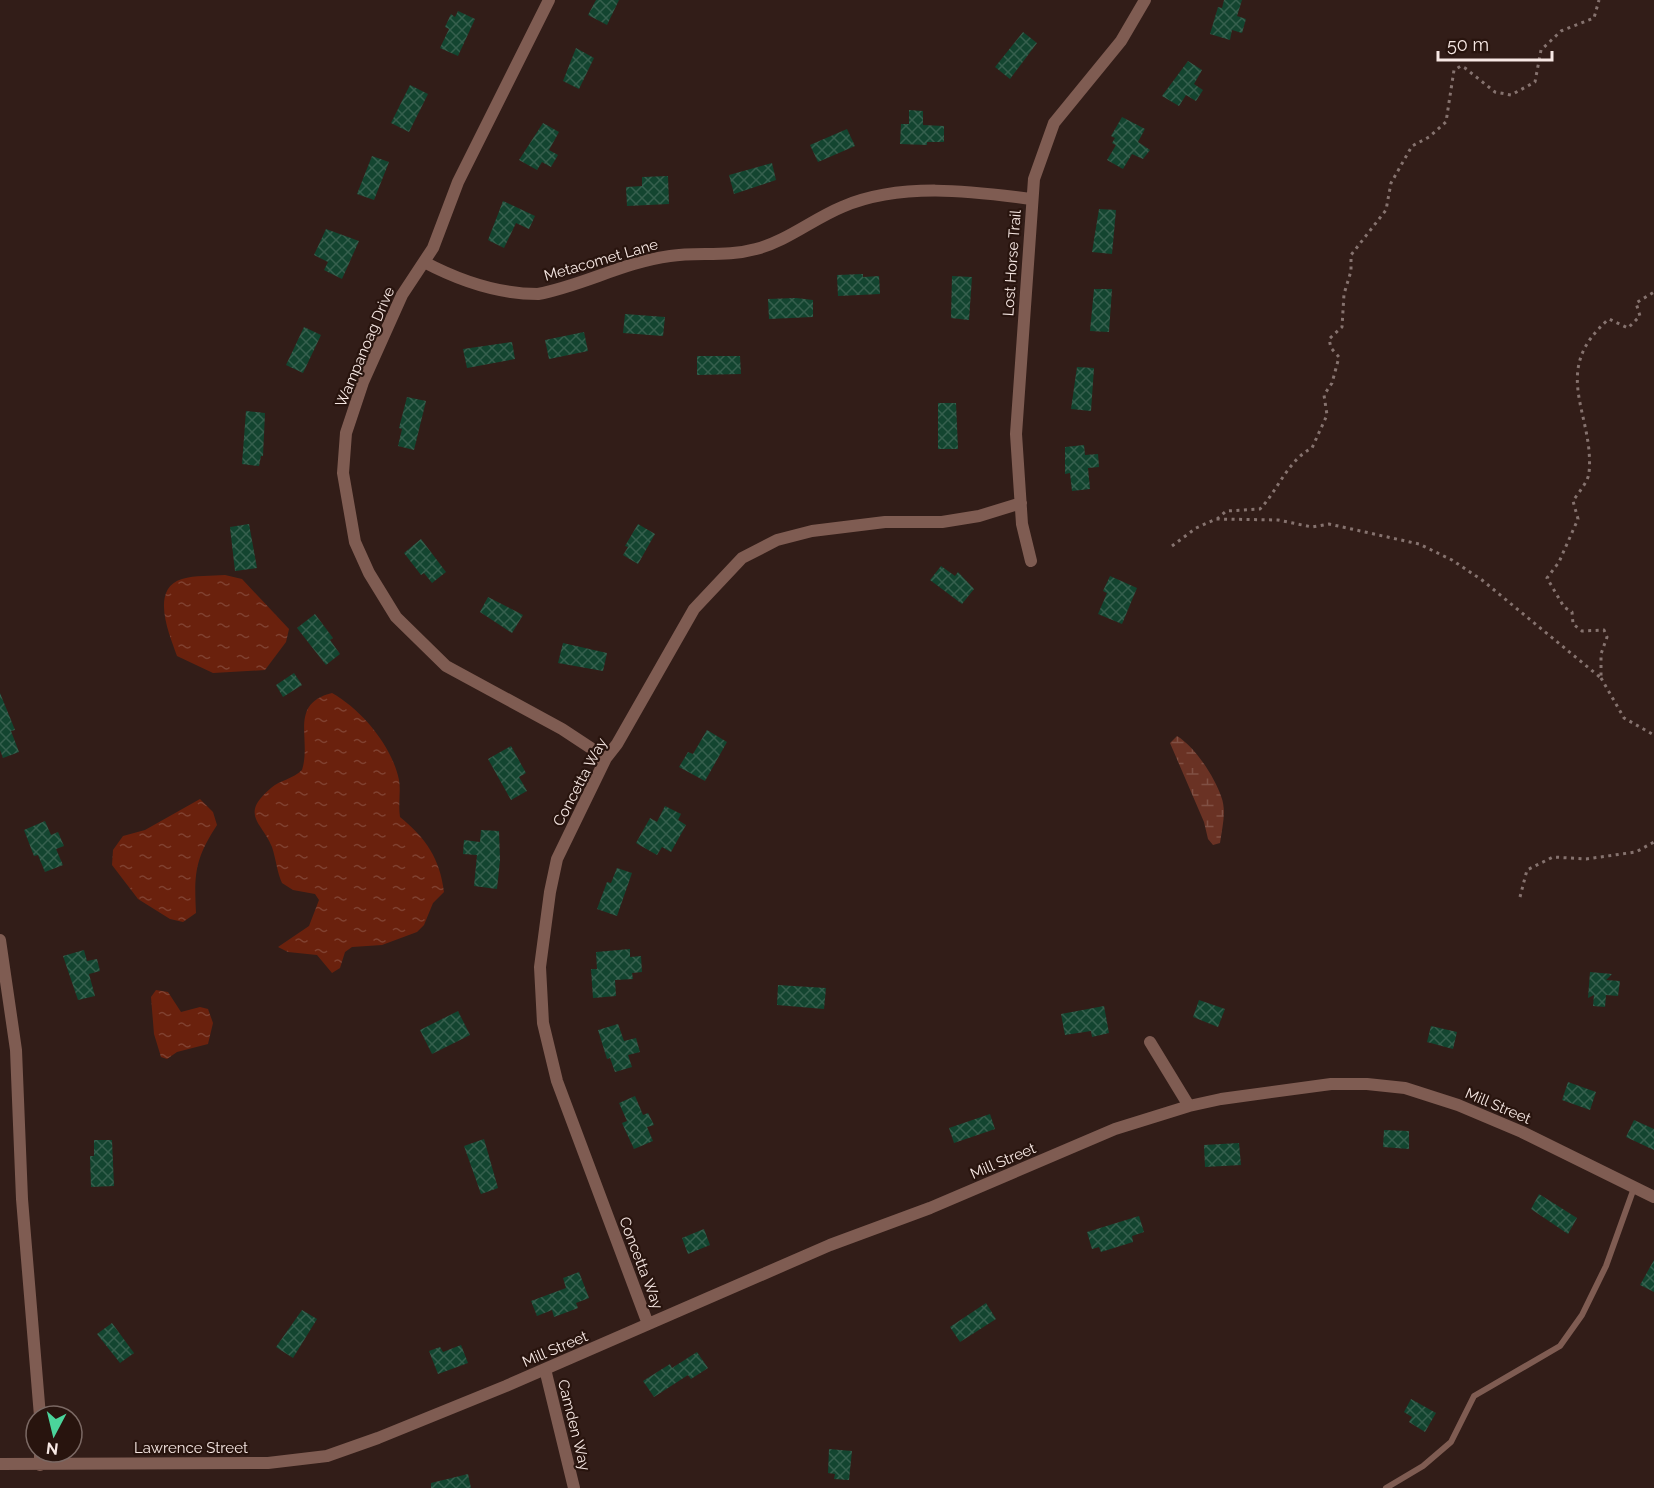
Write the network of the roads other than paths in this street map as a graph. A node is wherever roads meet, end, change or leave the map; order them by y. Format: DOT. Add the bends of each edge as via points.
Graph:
graph roads {
  1 [pos="549,0"];
  2 [pos="1145,0"];
  3 [pos="1032,199"];
  4 [pos="424,262"];
  5 [pos="1021,503"];
  6 [pos="1031,561"];
  7 [pos="606,758"];
  8 [pos="0,940"];
  9 [pos="1150,1041"];
  10 [pos="1189,1106"];
  11 [pos="1634,1188"];
  12 [pos="1654,1197"];
  13 [pos="648,1324"];
  14 [pos="545,1369"];
  15 [pos="39,1404"];
  16 [pos="378,1438"];
  17 [pos="0,1464"];
  18 [pos="40,1465"];
  19 [pos="574,1488"];
  20 [pos="1386,1488"];
  1 -- 4 [label="street, Wampanoag Drive" via="458,182"];
  2 -- 3 [label="street, Lost Horse Trail" via="1121,42 1054,123 1034,179"];
  3 -- 4 [label="street, Metacomet Lane" via="949,191 880,195 841,207 773,244 756,249 723,255 669,256 538,294 483,287"];
  3 -- 5 [label="street, Lost Horse Trail" via="1016,434"];
  4 -- 7 [label="street, Wampanoag Drive" via="402,295 363,382 346,434 344,492 355,542 396,617 446,666 562,729"];
  5 -- 6 [label="street, Lost Horse Trail"];
  5 -- 7 [label="street, Concetta Way" via="942,522 885,522 812,531 777,540 742,558 694,609"];
  7 -- 13 [label="street, Concetta Way" via="557,859 540,967 543,1023 557,1081"];
  8 -- 15 [label="street" via="16,1050 22,1199"];
  9 -- 10 [label="street"];
  10 -- 11 [label="street, Mill Street" via="1331,1084 1405,1088 1522,1132"];
  10 -- 13 [label="street, Mill Street" via="1115,1129"];
  11 -- 12 [label="street, Mill Street"];
  11 -- 20 [label="lane" via="1606,1266 1582,1315 1560,1346 1474,1396 1451,1442 1423,1466"];
  13 -- 14 [label="street, Mill Street"];
  14 -- 16 [label="street, Mill Street"];
  14 -- 19 [label="street, Camden Way"];
  16 -- 18 [label="street, Lawrence Street" via="327,1456 291,1462"];
  17 -- 18 [label="street, Lawrence Street"];
}
